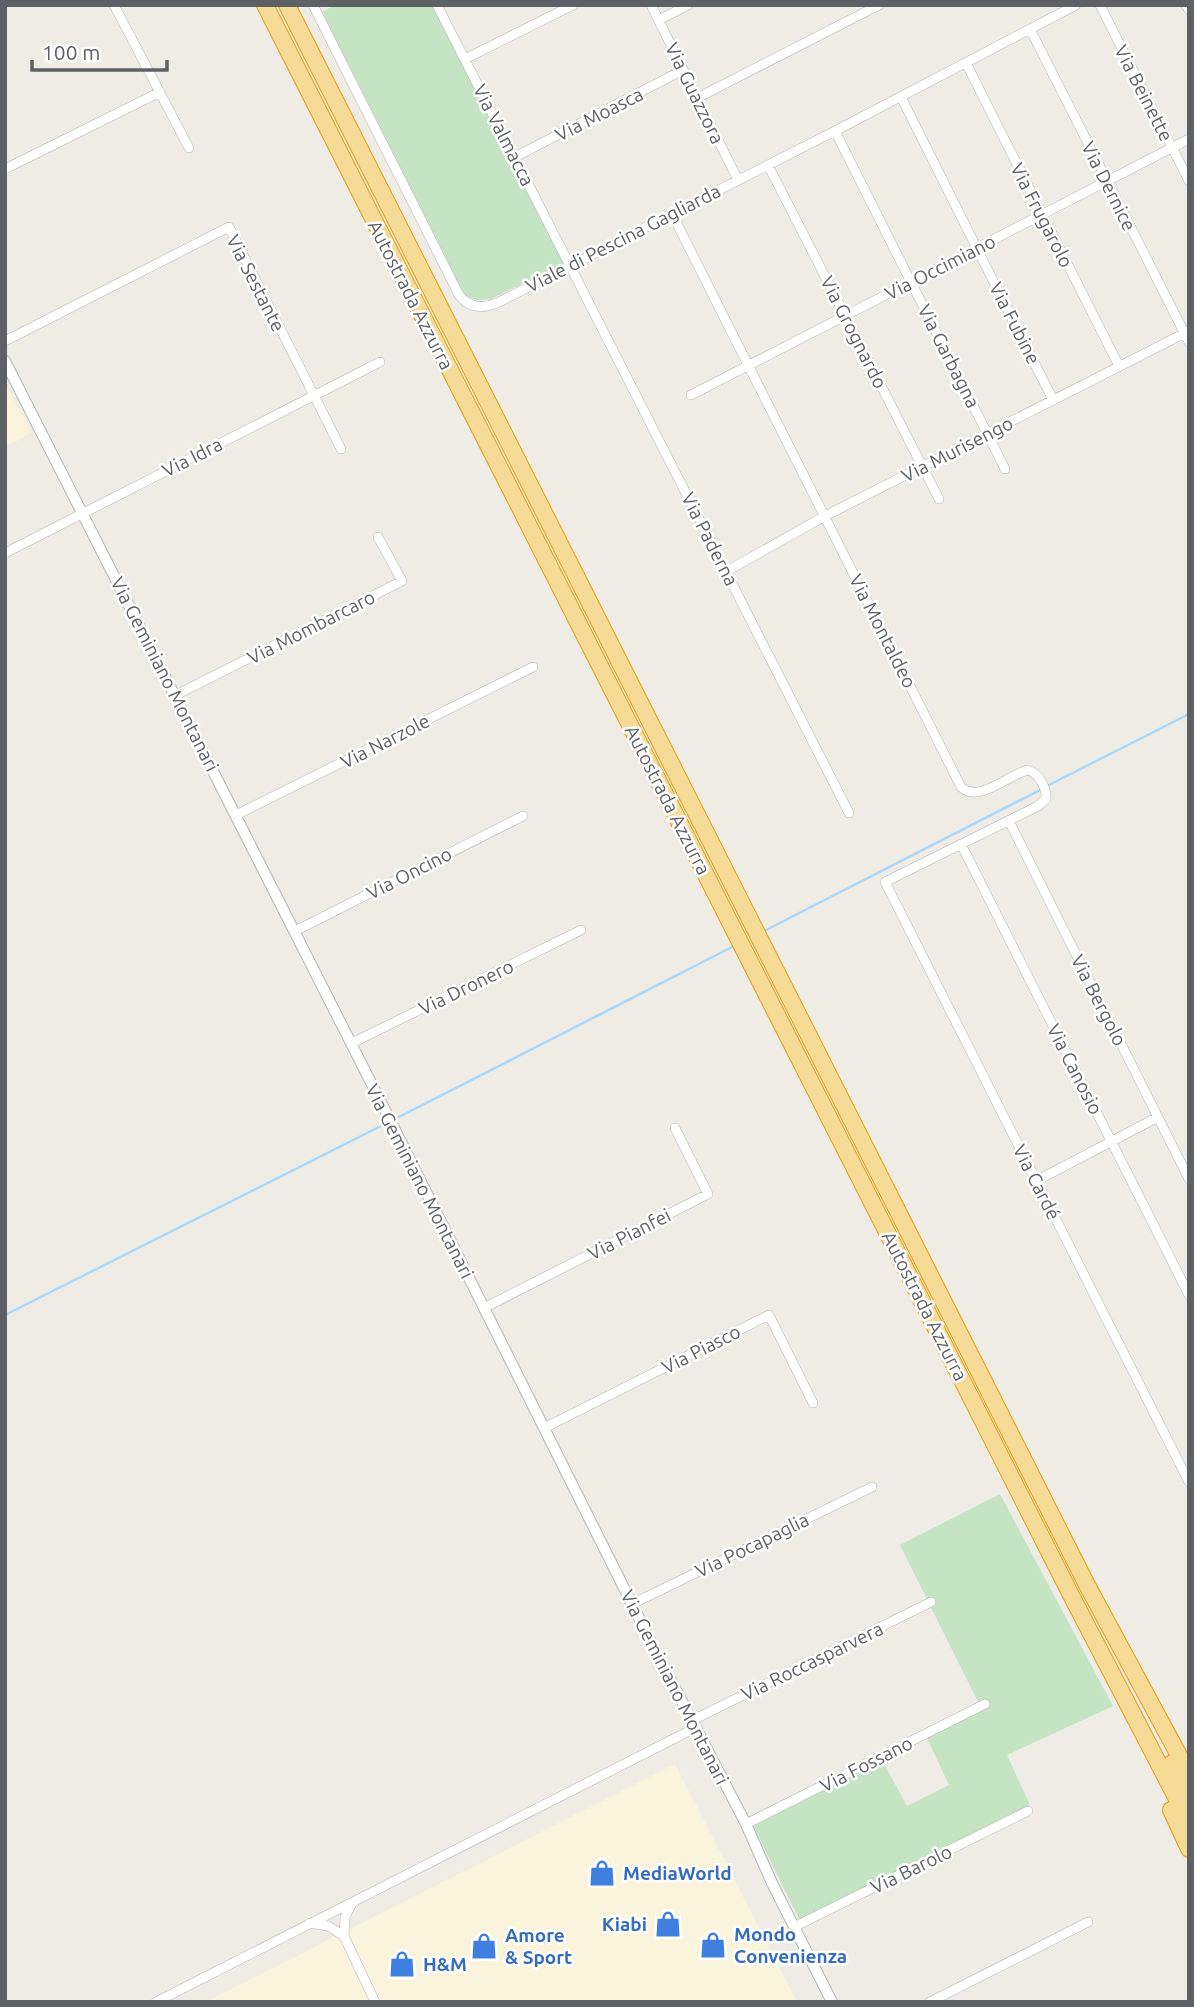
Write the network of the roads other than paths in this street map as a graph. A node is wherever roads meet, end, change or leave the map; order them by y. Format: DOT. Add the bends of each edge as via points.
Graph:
graph roads {
  1 [pos="114,5"];
  2 [pos="265,5"];
  3 [pos="287,5"];
  4 [pos="437,5"];
  5 [pos="573,5"];
  6 [pos="651,5"];
  7 [pos="688,5"];
  8 [pos="879,5"];
  9 [pos="1076,5"];
  10 [pos="1100,5"];
  11 [pos="1186,5"];
  12 [pos="317,7"];
  13 [pos="1189,10"];
  14 [pos="659,20"];
  15 [pos="1030,29"];
  16 [pos="465,59"];
  17 [pos="965,63"];
  18 [pos="683,70"];
  19 [pos="160,92"];
  20 [pos="901,97"];
  21 [pos="697,98"];
  22 [pos="835,131"];
  23 [pos="1189,139"];
  24 [pos="189,148"];
  25 [pos="1171,148"];
  26 [pos="515,157"];
  27 [pos="768,165"];
  28 [pos="5,169"];
  29 [pos="738,180"];
  30 [pos="1107,181"];
  31 [pos="1189,181"];
  32 [pos="672,214"];
  33 [pos="1042,214"];
  34 [pos="977,248"];
  35 [pos="569,265"];
  36 [pos="912,282"];
  37 [pos="846,316"];
  38 [pos="1187,332"];
  39 [pos="5,341"];
  40 [pos="1189,342"];
  41 [pos="5,361"];
  42 [pos="380,362"];
  43 [pos="747,365"];
  44 [pos="1119,366"];
  45 [pos="691,395"];
  46 [pos="313,396"];
  47 [pos="1053,400"];
  48 [pos="987,433"];
  49 [pos="341,449"];
  50 [pos="922,467"];
  51 [pos="1005,469"];
  52 [pos="939,499"];
  53 [pos="83,513"];
  54 [pos="825,516"];
  55 [pos="378,537"];
  56 [pos="5,553"];
  57 [pos="727,570"];
  58 [pos="533,667"];
  59 [pos="176,695"];
  60 [pos="849,813"];
  61 [pos="236,816"];
  62 [pos="523,816"];
  63 [pos="1009,821"];
  64 [pos="961,844"];
  65 [pos="885,882"];
  66 [pos="581,930"];
  67 [pos="295,931"];
  68 [pos="352,1044"];
  69 [pos="1158,1117"];
  70 [pos="675,1128"];
  71 [pos="1112,1141"];
  72 [pos="1189,1179"];
  73 [pos="1036,1181"];
  74 [pos="1189,1295"];
  75 [pos="484,1308"];
  76 [pos="813,1403"];
  77 [pos="544,1428"];
  78 [pos="1187,1476"];
  79 [pos="872,1487"];
  80 [pos="1087,1585"];
  81 [pos="1072,1595"];
  82 [pos="931,1602"];
  83 [pos="632,1604"];
  84 [pos="985,1704"];
  85 [pos="695,1723"];
  86 [pos="1189,1774"];
  87 [pos="1189,1796"];
  88 [pos="1028,1811"];
  89 [pos="1189,1822"];
  90 [pos="746,1824"];
  91 [pos="1189,1849"];
  92 [pos="353,1901"];
  93 [pos="1088,1922"];
  94 [pos="310,1923"];
  95 [pos="794,1927"];
  96 [pos="344,1936"];
  97 [pos="156,2002"];
  98 [pos="375,2002"];
  99 [pos="832,2002"];
  100 [pos="930,2002"];
  1 -- 19 [label="street"];
  2 -- 81 [label="highway, Autostrada Azzurra"];
  3 -- 80 [label="highway, Autostrada Azzurra"];
  4 -- 16 [label="street, Via Valmacca"];
  5 -- 16 [label="street"];
  6 -- 14 [label="street, Via Guazzora"];
  7 -- 14 [label="street"];
  8 -- 21 [label="street"];
  9 -- 15 [label="street, Viale di Pescina Gagliarda"];
  10 -- 25 [label="street, Via Beinette"];
  11 -- 13 [label="street"];
  12 -- 35 [label="street, Viale di Pescina Gagliarda" via="461,298 474,306 490,306"];
  14 -- 18 [label="street, Via Guazzora"];
  15 -- 17 [label="street, Viale di Pescina Gagliarda"];
  15 -- 30 [label="street, Via Dernice"];
  16 -- 26 [label="street, Via Valmacca"];
  17 -- 20 [label="street, Viale di Pescina Gagliarda"];
  17 -- 33 [label="street, Via Frugarolo"];
  18 -- 21 [label="street, Via Guazzora"];
  18 -- 26 [label="street, Via Moasca"];
  19 -- 24 [label="street"];
  19 -- 28 [label="street"];
  20 -- 22 [label="street, Viale di Pescina Gagliarda"];
  20 -- 34 [label="street, Via Fubine"];
  21 -- 29 [label="street, Via Guazzora"];
  22 -- 27 [label="street, Viale di Pescina Gagliarda"];
  22 -- 36 [label="street, Via Garbagna"];
  23 -- 25 [label="street, Via Occimiano"];
  25 -- 30 [label="street, Via Occimiano"];
  25 -- 31 [label="street, Via Beinette"];
  26 -- 35 [label="street, Via Valmacca"];
  27 -- 29 [label="street, Viale di Pescina Gagliarda"];
  27 -- 37 [label="street, Via Grognardo"];
  29 -- 32 [label="street, Viale di Pescina Gagliarda"];
  30 -- 33 [label="street, Via Occimiano"];
  30 -- 38 [label="street, Via Dernice"];
  32 -- 35 [label="street, Viale di Pescina Gagliarda"];
  32 -- 43 [label="street, Via Montaldeo"];
  33 -- 34 [label="street, Via Occimiano"];
  33 -- 44 [label="street, Via Frugarolo"];
  34 -- 36 [label="street, Via Occimiano"];
  34 -- 47 [label="street, Via Fubine"];
  35 -- 57 [label="street, Via Paderna"];
  36 -- 37 [label="street, Via Occimiano"];
  36 -- 48 [label="street, Via Garbagna"];
  37 -- 43 [label="street, Via Occimiano"];
  37 -- 50 [label="street, Via Grognardo"];
  38 -- 40 [label="street, Via Dernice"];
  38 -- 44 [label="street, Via Murisengo"];
  39 -- 46 [label="street, Via Sestante" via="229,227"];
  41 -- 53 [label="street, Via Geminiano Montanari"];
  42 -- 46 [label="street, Via Idra"];
  43 -- 45 [label="street, Via Occimiano"];
  43 -- 54 [label="street, Via Montaldeo"];
  44 -- 47 [label="street, Via Murisengo"];
  46 -- 49 [label="street, Via Sestante"];
  46 -- 53 [label="street, Via Idra"];
  47 -- 48 [label="street, Via Murisengo"];
  48 -- 50 [label="street, Via Murisengo"];
  48 -- 51 [label="street, Via Garbagna"];
  50 -- 52 [label="street, Via Grognardo"];
  50 -- 54 [label="street, Via Murisengo"];
  53 -- 56 [label="street, Via Idra"];
  53 -- 59 [label="street, Via Geminiano Montanari"];
  54 -- 57 [label="street, Via Murisengo"];
  54 -- 63 [label="street, Via Montaldeo" via="962,788 981,792 1027,770 1040,780 1045,801"];
  55 -- 59 [label="street, Via Mombarcaro" via="402,581"];
  57 -- 60 [label="street, Via Paderna"];
  58 -- 61 [label="street, Via Narzole"];
  59 -- 61 [label="street, Via Geminiano Montanari"];
  61 -- 67 [label="street, Via Geminiano Montanari"];
  62 -- 67 [label="street, Via Oncino"];
  63 -- 64 [label="street, Via Montaldeo"];
  63 -- 69 [label="street, Via Bergolo"];
  64 -- 65 [label="street, Via Montaldeo"];
  64 -- 71 [label="street, Via Canosio"];
  65 -- 73 [label="street, Via Cardé"];
  66 -- 68 [label="street, Via Dronero"];
  67 -- 68 [label="street, Via Geminiano Montanari"];
  68 -- 75 [label="street, Via Geminiano Montanari"];
  69 -- 71 [label="street"];
  69 -- 72 [label="street, Via Bergolo"];
  70 -- 75 [label="street, Via Pianfei" via="708,1194"];
  71 -- 73 [label="street"];
  71 -- 74 [label="street, Via Canosio"];
  73 -- 78 [label="street, Via Cardé"];
  75 -- 77 [label="street, Via Geminiano Montanari"];
  76 -- 77 [label="street, Via Piasco" via="769,1315"];
  77 -- 83 [label="street, Via Geminiano Montanari"];
  79 -- 83 [label="street, Via Pocapaglia"];
  80 -- 86 [label="highway"];
  80 -- 87 [label="highway"];
  81 -- 89 [label="highway"];
  81 -- 91 [label="highway"];
  82 -- 85 [label="street, Via Roccasparvera"];
  83 -- 85 [label="street, Via Geminiano Montanari"];
  84 -- 90 [label="street, Via Fossano"];
  85 -- 90 [label="street, Via Geminiano Montanari"];
  85 -- 92 [label="street, Via Roccasparvera"];
  88 -- 95 [label="street, Via Barolo"];
  90 -- 95 [label="street, Via Geminiano Montanari"];
  92 -- 94 [label="street, Via Roccasparvera"];
  92 -- 96 [label="street" via="345,1917"];
  93 -- 100 [label="street"];
  94 -- 96 [label="street" via="328,1926"];
  94 -- 97 [label="street, Via Roccasparvera"];
  95 -- 99 [label="street, Via Geminiano Montanari"];
  96 -- 98 [label="street"];
}
